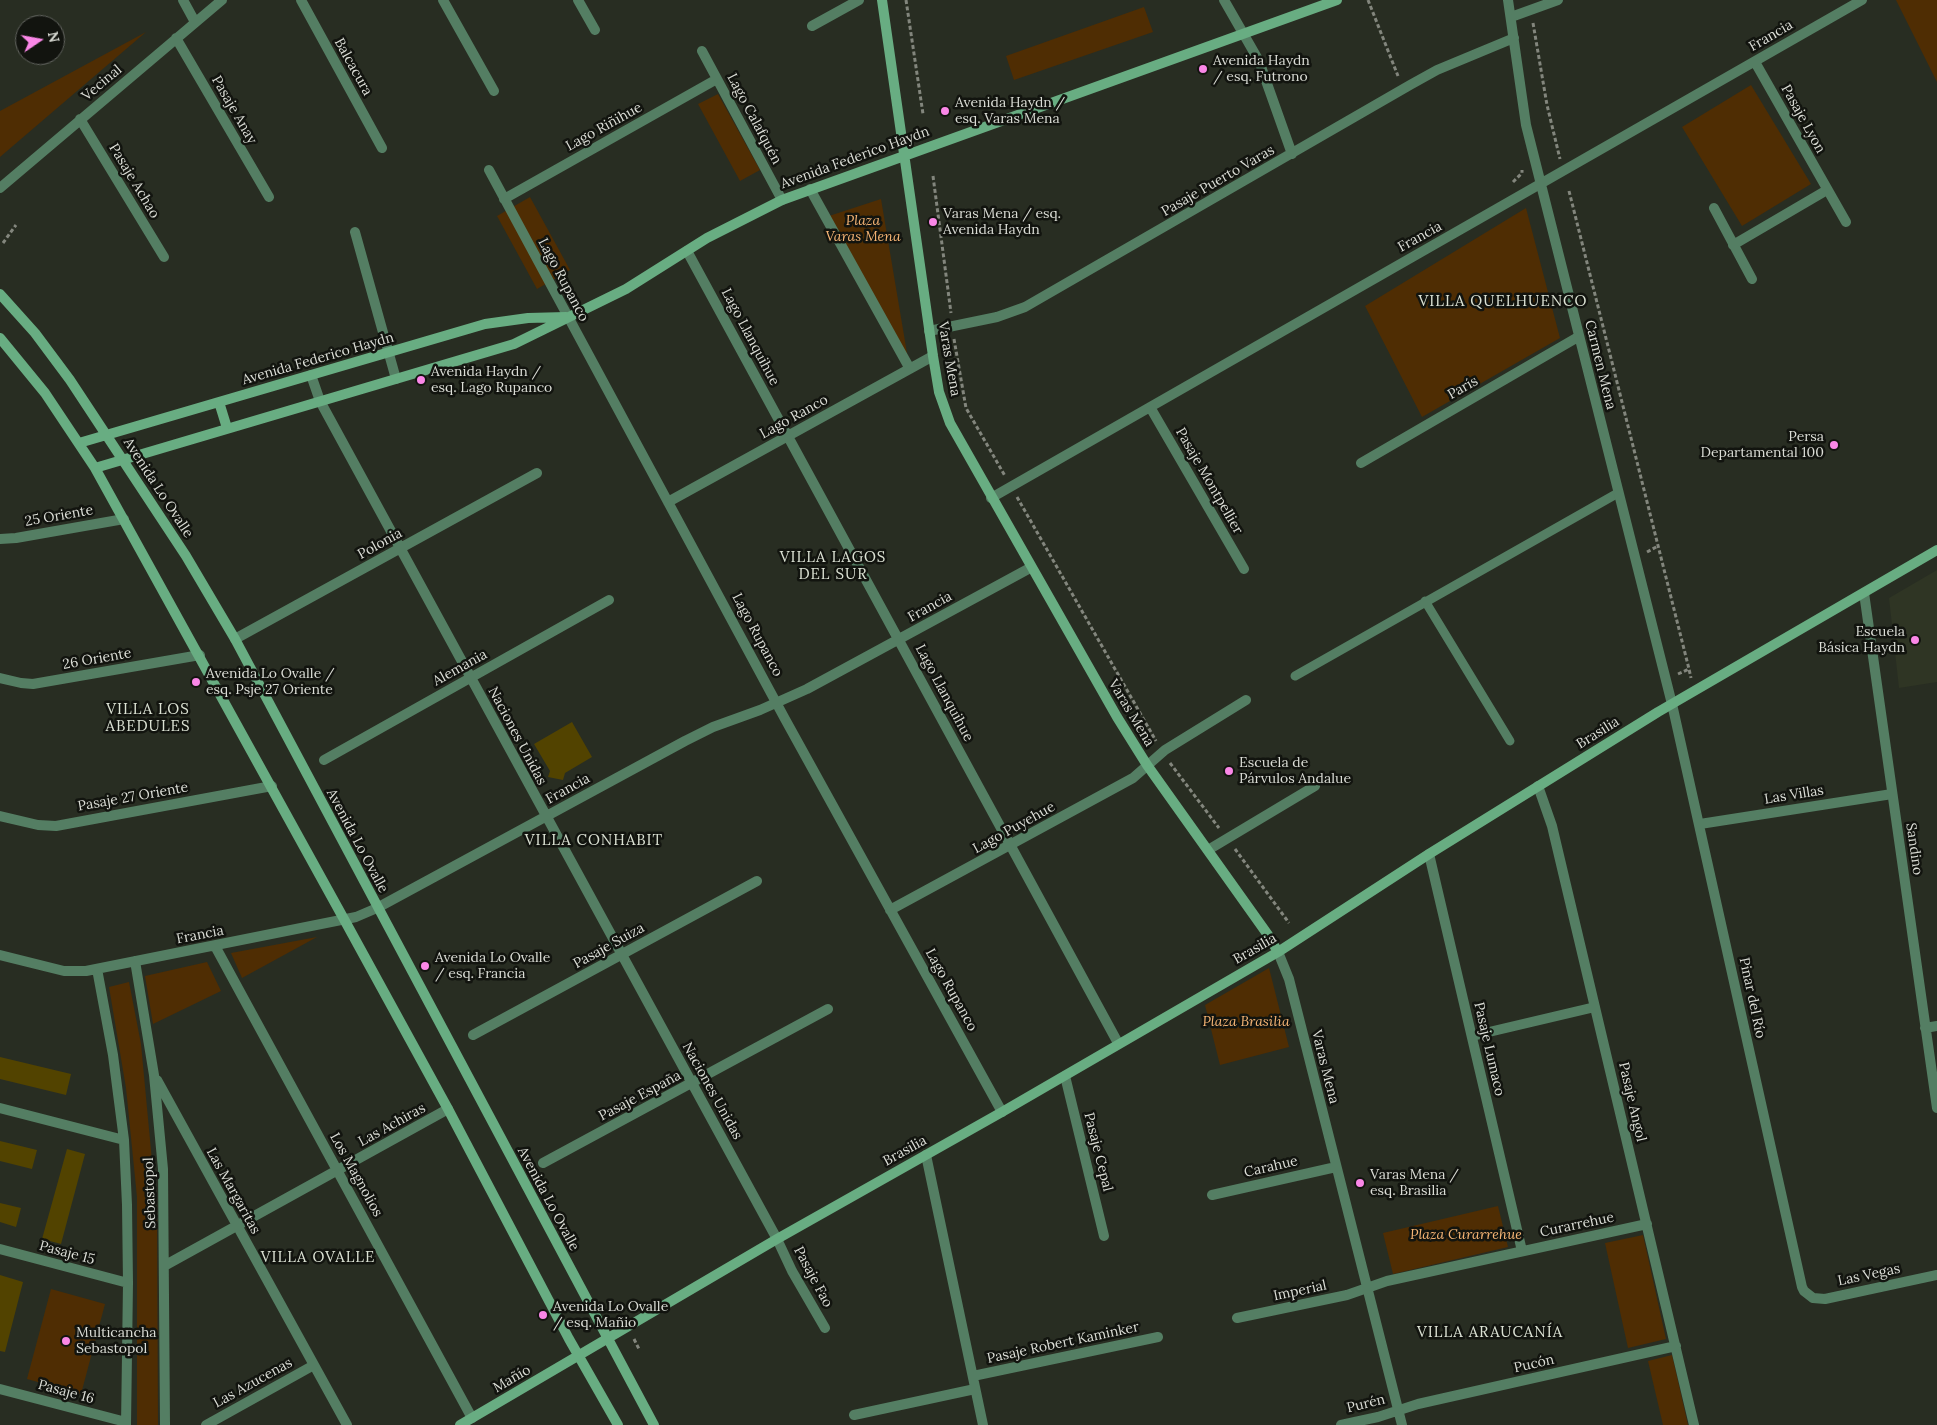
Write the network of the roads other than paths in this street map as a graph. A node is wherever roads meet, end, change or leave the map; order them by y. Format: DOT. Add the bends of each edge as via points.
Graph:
graph roads {
  1 [pos="183,0"];
  2 [pos="222,0"];
  3 [pos="301,0"];
  4 [pos="443,0"];
  5 [pos="578,0"];
  6 [pos="859,0"];
  7 [pos="882,0"];
  8 [pos="1224,0"];
  9 [pos="1337,0"];
  10 [pos="1508,0"];
  11 [pos="1558,0"];
  12 [pos="1862,0"];
  13 [pos="1511,16"];
  14 [pos="195,22"];
  15 [pos="812,26"];
  16 [pos="595,30"];
  17 [pos="1243,34"];
  18 [pos="176,38"];
  19 [pos="1514,38"];
  20 [pos="702,51"];
  21 [pos="1755,62"];
  22 [pos="717,80"];
  23 [pos="494,91"];
  24 [pos="80,119"];
  25 [pos="382,148"];
  26 [pos="905,154"];
  27 [pos="1292,154"];
  28 [pos="489,170"];
  29 [pos="1540,185"];
  30 [pos="0,188"];
  31 [pos="810,189"];
  32 [pos="1827,190"];
  33 [pos="268,197"];
  34 [pos="504,199"];
  35 [pos="782,200"];
  36 [pos="1714,208"];
  37 [pos="1846,222"];
  38 [pos="355,232"];
  39 [pos="1734,245"];
  40 [pos="687,251"];
  41 [pos="164,257"];
  42 [pos="1752,279"];
  43 [pos="0,294"];
  44 [pos="568,317"];
  45 [pos="929,331"];
  46 [pos="1578,337"];
  47 [pos="0,338"];
  48 [pos="390,352"];
  49 [pos="933,356"];
  50 [pos="910,369"];
  51 [pos="311,375"];
  52 [pos="396,379"];
  53 [pos="320,401"];
  54 [pos="219,402"];
  55 [pos="1150,407"];
  56 [pos="227,428"];
  57 [pos="107,435"];
  58 [pos="788,436"];
  59 [pos="79,443"];
  60 [pos="124,459"];
  61 [pos="1361,463"];
  62 [pos="95,468"];
  63 [pos="537,473"];
  64 [pos="1618,492"];
  65 [pos="991,498"];
  66 [pos="668,502"];
  67 [pos="124,519"];
  68 [pos="0,539"];
  69 [pos="400,548"];
  70 [pos="1937,550"];
  71 [pos="1030,568"];
  72 [pos="1244,568"];
  73 [pos="1864,593"];
  74 [pos="609,600"];
  75 [pos="1425,601"];
  76 [pos="235,639"];
  77 [pos="899,639"];
  78 [pos="200,655"];
  79 [pos="1295,676"];
  80 [pos="0,678"];
  81 [pos="470,678"];
  82 [pos="1246,700"];
  83 [pos="777,703"];
  84 [pos="1672,704"];
  85 [pos="1510,742"];
  86 [pos="324,760"];
  87 [pos="1147,765"];
  88 [pos="272,786"];
  89 [pos="1315,786"];
  90 [pos="1538,786"];
  91 [pos="1892,794"];
  92 [pos="0,816"];
  93 [pos="546,817"];
  94 [pos="1700,824"];
  95 [pos="1011,846"];
  96 [pos="1208,850"];
  97 [pos="1429,854"];
  98 [pos="758,881"];
  99 [pos="378,908"];
  100 [pos="890,910"];
  101 [pos="345,920"];
  102 [pos="215,946"];
  103 [pos="1278,952"];
  104 [pos="621,954"];
  105 [pos="0,955"];
  106 [pos="134,961"];
  107 [pos="97,969"];
  108 [pos="1595,1008"];
  109 [pos="828,1009"];
  110 [pos="1937,1026"];
  111 [pos="1925,1028"];
  112 [pos="473,1035"];
  113 [pos="1472,1036"];
  114 [pos="1118,1044"];
  115 [pos="154,1075"];
  116 [pos="1065,1076"];
  117 [pos="692,1084"];
  118 [pos="0,1108"];
  119 [pos="1937,1108"];
  120 [pos="448,1109"];
  121 [pos="1002,1112"];
  122 [pos="124,1140"];
  123 [pos="926,1155"];
  124 [pos="543,1163"];
  125 [pos="1336,1167"];
  126 [pos="338,1171"];
  127 [pos="1212,1195"];
  128 [pos="1647,1224"];
  129 [pos="237,1226"];
  130 [pos="1104,1236"];
  131 [pos="777,1239"];
  132 [pos="0,1249"];
  133 [pos="1522,1251"];
  134 [pos="164,1266"];
  135 [pos="1937,1275"];
  136 [pos="128,1283"];
  137 [pos="1367,1288"];
  138 [pos="1808,1295"];
  139 [pos="1237,1318"];
  140 [pos="824,1328"];
  141 [pos="1158,1337"];
  142 [pos="607,1338"];
  143 [pos="1676,1346"];
  144 [pos="578,1356"];
  145 [pos="314,1365"];
  146 [pos="973,1376"];
  147 [pos="0,1389"];
  148 [pos="975,1389"];
  149 [pos="1399,1410"];
  150 [pos="854,1415"];
  151 [pos="472,1418"];
  152 [pos="126,1423"];
  153 [pos="165,1425"];
  154 [pos="206,1425"];
  155 [pos="347,1425"];
  156 [pos="460,1425"];
  157 [pos="618,1425"];
  158 [pos="654,1425"];
  159 [pos="983,1425"];
  160 [pos="1341,1425"];
  161 [pos="1402,1425"];
  162 [pos="1694,1425"];
  1 -- 14 [label="street"];
  2 -- 14 [label="street, Vecinal"];
  3 -- 25 [label="street, Balcacura"];
  4 -- 23 [label="street"];
  5 -- 16 [label="street"];
  6 -- 15 [label="street"];
  7 -- 26 [label="street, Varas Mena"];
  8 -- 17 [label="street"];
  9 -- 17 [label="street, Avenida Federico Haydn"];
  10 -- 13 [label="street, Carmen Mena"];
  11 -- 13 [label="street"];
  12 -- 21 [label="street, Francia"];
  13 -- 19 [label="street, Carmen Mena"];
  14 -- 18 [label="street, Vecinal"];
  17 -- 26 [label="street, Avenida Federico Haydn"];
  17 -- 27 [label="street" via="1259,62"];
  18 -- 24 [label="street, Vecinal"];
  18 -- 33 [label="street, Pasaje Anay"];
  19 -- 27 [label="street, Pasaje Puerto Varas" via="1438,70"];
  19 -- 29 [label="street, Carmen Mena" via="1526,125"];
  20 -- 22 [label="street, Lago Calafquén"];
  21 -- 29 [label="street, Francia"];
  21 -- 32 [label="street, Pasaje Lyon"];
  22 -- 34 [label="street, Lago Riñihue"];
  22 -- 35 [label="street, Lago Calafquén"];
  24 -- 30 [label="street, Vecinal"];
  24 -- 41 [label="street, Pasaje Achao"];
  26 -- 31 [label="street, Avenida Federico Haydn"];
  26 -- 45 [label="street, Varas Mena"];
  27 -- 45 [label="street, Pasaje Puerto Varas" via="1025,307 996,317"];
  28 -- 34 [label="street, Lago Rupanco"];
  29 -- 46 [label="street, Carmen Mena"];
  29 -- 55 [label="street, Francia"];
  31 -- 35 [label="street, Avenida Federico Haydn"];
  31 -- 50 [label="street"];
  32 -- 37 [label="street, Pasaje Lyon"];
  32 -- 39 [label="street"];
  34 -- 44 [label="street, Lago Rupanco"];
  35 -- 40 [label="street, Avenida Federico Haydn" via="728,226"];
  36 -- 39 [label="street"];
  38 -- 48 [label="street"];
  39 -- 42 [label="street"];
  40 -- 44 [label="street, Avenida Federico Haydn" via="626,289"];
  40 -- 58 [label="street, Lago Llanquihue"];
  43 -- 57 [label="street, Avenida Lo Ovalle" via="53,355"];
  44 -- 48 [label="street, Avenida Federico Haydn" via="499,322"];
  44 -- 52 [label="street, Avenida Federico Haydn" via="514,344"];
  44 -- 66 [label="street, Lago Rupanco"];
  45 -- 49 [label="street, Varas Mena"];
  46 -- 61 [label="street, París"];
  46 -- 64 [label="street, Carmen Mena"];
  47 -- 59 [label="street"];
  48 -- 51 [label="street, Avenida Federico Haydn"];
  48 -- 52 [label="street"];
  49 -- 50 [label="street, Lago Ranco"];
  49 -- 65 [label="street, Varas Mena" via="939,392 950,423"];
  50 -- 58 [label="street, Lago Ranco"];
  51 -- 53 [label="street, Naciones Unidas"];
  51 -- 54 [label="street, Avenida Federico Haydn"];
  52 -- 53 [label="street, Avenida Federico Haydn"];
  53 -- 56 [label="street, Avenida Federico Haydn"];
  53 -- 69 [label="street, Naciones Unidas"];
  54 -- 56 [label="street"];
  54 -- 57 [label="street, Avenida Federico Haydn"];
  55 -- 65 [label="street, Francia"];
  55 -- 72 [label="street, Pasaje Montpellier"];
  56 -- 60 [label="street, Avenida Federico Haydn"];
  57 -- 59 [label="street, Avenida Federico Haydn"];
  57 -- 60 [label="street, Avenida Lo Ovalle"];
  58 -- 66 [label="street, Lago Ranco"];
  58 -- 77 [label="street, Lago Llanquihue"];
  59 -- 62 [label="street"];
  60 -- 62 [label="street, Avenida Federico Haydn"];
  60 -- 76 [label="street, Avenida Lo Ovalle"];
  62 -- 67 [label="street"];
  63 -- 69 [label="street, Polonia"];
  64 -- 75 [label="lane"];
  64 -- 84 [label="street, Carmen Mena"];
  65 -- 71 [label="street, Varas Mena"];
  66 -- 83 [label="street, Lago Rupanco"];
  67 -- 68 [label="street, 25 Oriente"];
  67 -- 78 [label="street"];
  69 -- 76 [label="street, Polonia"];
  69 -- 81 [label="street, Naciones Unidas"];
  70 -- 73 [label="street, Brasilia"];
  71 -- 77 [label="street, Francia"];
  71 -- 87 [label="street, Varas Mena"];
  73 -- 84 [label="street, Brasilia"];
  73 -- 91 [label="street, Sandino"];
  74 -- 81 [label="street, Alemania"];
  75 -- 79 [label="lane"];
  75 -- 85 [label="lane"];
  76 -- 99 [label="street, Avenida Lo Ovalle"];
  77 -- 83 [label="street, Francia"];
  77 -- 95 [label="street, Lago Llanquihue"];
  78 -- 80 [label="street, 26 Oriente" via="32,684"];
  78 -- 88 [label="street"];
  81 -- 86 [label="street, Alemania"];
  81 -- 93 [label="street, Naciones Unidas"];
  82 -- 87 [label="street, Lago Puyehue" via="1162,752"];
  83 -- 93 [label="street, Francia" via="699,734"];
  83 -- 100 [label="street, Lago Rupanco"];
  84 -- 90 [label="street, Brasilia"];
  84 -- 94 [label="street, Pinar del Río"];
  87 -- 95 [label="street, Lago Puyehue" via="1133,778"];
  87 -- 96 [label="street, Varas Mena"];
  88 -- 92 [label="street, Pasaje 27 Oriente" via="56,826 38,826"];
  88 -- 101 [label="street"];
  89 -- 96 [label="street"];
  90 -- 97 [label="street, Brasilia"];
  90 -- 108 [label="street, Pasaje Angol" via="1552,826"];
  91 -- 94 [label="street, Las Villas"];
  91 -- 111 [label="street, Sandino"];
  93 -- 99 [label="street, Francia"];
  93 -- 104 [label="street, Naciones Unidas"];
  94 -- 138 [label="street, Pinar del Río" via="1800,1282"];
  95 -- 100 [label="street, Lago Puyehue"];
  95 -- 114 [label="street, Lago Llanquihue"];
  96 -- 103 [label="street, Varas Mena"];
  97 -- 103 [label="street, Brasilia"];
  97 -- 113 [label="street, Pasaje Lumaco"];
  98 -- 104 [label="street, Pasaje Suiza"];
  99 -- 101 [label="street, Francia"];
  99 -- 142 [label="street, Avenida Lo Ovalle"];
  100 -- 121 [label="street, Lago Rupanco"];
  101 -- 102 [label="street, Francia"];
  101 -- 120 [label="street"];
  102 -- 106 [label="street, Francia"];
  102 -- 126 [label="street, Los Magnolios"];
  103 -- 114 [label="street, Brasilia"];
  103 -- 125 [label="street, Varas Mena" via="1289,979"];
  104 -- 112 [label="street, Pasaje Suiza"];
  104 -- 117 [label="street, Naciones Unidas"];
  105 -- 107 [label="street, Francia" via="64,971"];
  106 -- 107 [label="street, Francia"];
  106 -- 115 [label="street, Sebastopol"];
  107 -- 122 [label="street, Sebastopol" via="112,1046"];
  108 -- 113 [label="street"];
  108 -- 128 [label="street, Pasaje Angol"];
  109 -- 117 [label="street, Pasaje España"];
  110 -- 111 [label="street"];
  111 -- 119 [label="street, Sandino"];
  113 -- 133 [label="street, Pasaje Lumaco"];
  114 -- 116 [label="street, Brasilia"];
  115 -- 129 [label="street, Las Margaritas"];
  115 -- 134 [label="street, Sebastopol" via="163,1169"];
  116 -- 121 [label="street, Brasilia"];
  116 -- 130 [label="street, Pasaje Cepal"];
  117 -- 124 [label="street, Pasaje España"];
  117 -- 131 [label="street, Naciones Unidas"];
  118 -- 122 [label="street"];
  120 -- 126 [label="street, Las Achiras"];
  120 -- 144 [label="street"];
  121 -- 123 [label="street, Brasilia"];
  122 -- 136 [label="street, Sebastopol"];
  123 -- 131 [label="street, Brasilia"];
  123 -- 146 [label="street"];
  125 -- 127 [label="street, Carahue"];
  125 -- 137 [label="street, Varas Mena"];
  126 -- 129 [label="street, Las Achiras"];
  126 -- 151 [label="street, Los Magnolios"];
  128 -- 133 [label="street, Curarrehue"];
  128 -- 143 [label="street, Pasaje Angol"];
  129 -- 134 [label="street, Las Achiras"];
  129 -- 145 [label="street, Las Margaritas"];
  131 -- 140 [label="street, Pasaje Fao"];
  131 -- 142 [label="street, Brasilia"];
  132 -- 136 [label="street, Pasaje 15"];
  133 -- 137 [label="street, Curarrehue"];
  134 -- 153 [label="street, Sebastopol"];
  135 -- 138 [label="street, Las Vegas" via="1824,1299"];
  136 -- 152 [label="street, Sebastopol"];
  137 -- 139 [label="street, Imperial"];
  137 -- 149 [label="street, Varas Mena"];
  141 -- 146 [label="street, Pasaje Robert Kaminker"];
  142 -- 144 [label="street, Brasilia"];
  142 -- 158 [label="street, Avenida Lo Ovalle"];
  143 -- 149 [label="street, Pucón"];
  143 -- 162 [label="street, Pasaje Angol"];
  144 -- 151 [label="street, Mañío"];
  144 -- 157 [label="street"];
  145 -- 154 [label="street, Las Azucenas"];
  145 -- 155 [label="street, Las Margaritas"];
  146 -- 148 [label="street"];
  147 -- 152 [label="street, Pasaje 16"];
  148 -- 150 [label="street"];
  148 -- 159 [label="street"];
  149 -- 160 [label="street, Purén"];
  149 -- 161 [label="street, Varas Mena"];
  151 -- 156 [label="street, Mañío"];
}
